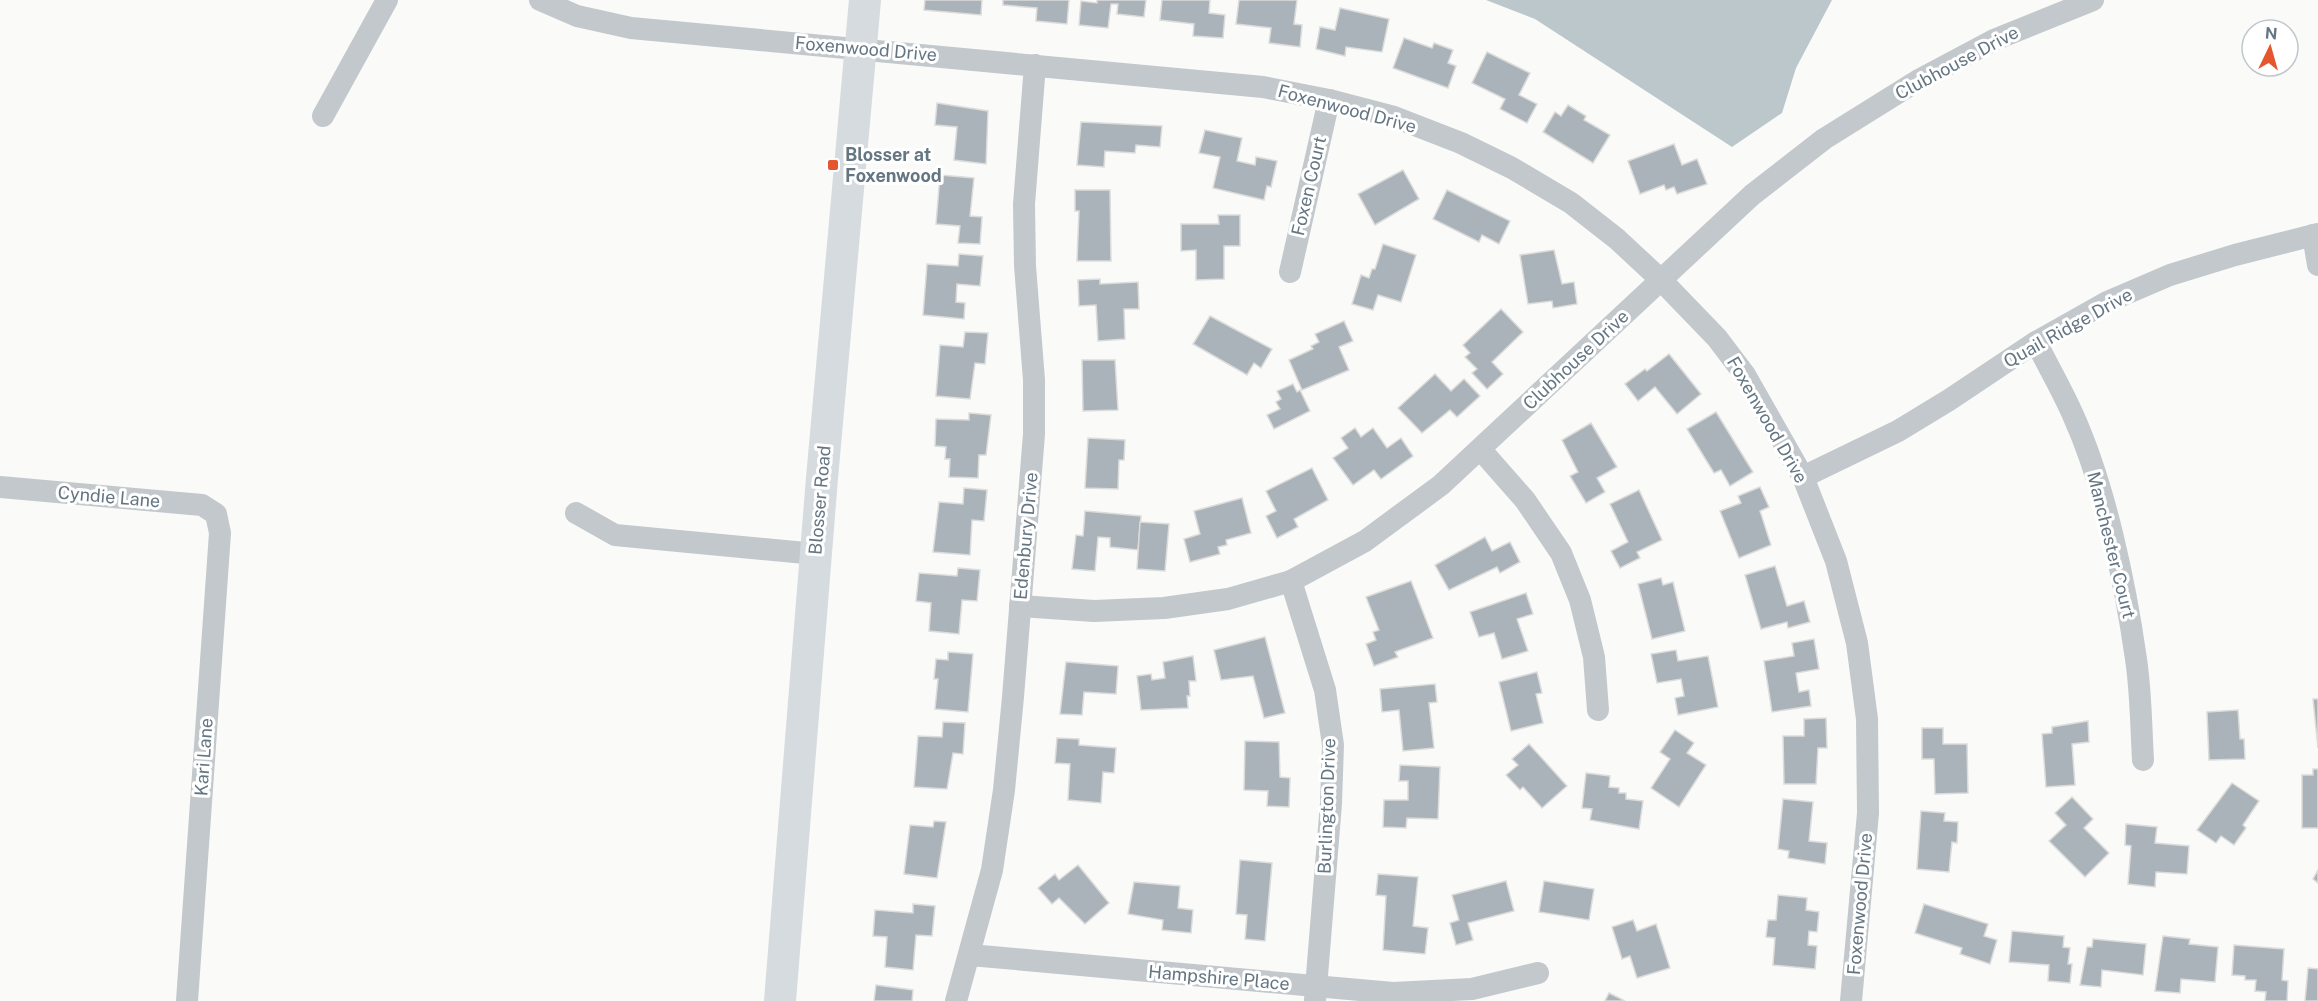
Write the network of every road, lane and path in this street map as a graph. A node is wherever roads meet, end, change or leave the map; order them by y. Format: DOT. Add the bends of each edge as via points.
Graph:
graph roads {
  1 [pos="387,0"];
  2 [pos="540,0"];
  3 [pos="865,0"];
  4 [pos="2093,0"];
  5 [pos="860,48"];
  6 [pos="1035,65"];
  7 [pos="1329,100"];
  8 [pos="323,116"];
  9 [pos="2315,235"];
  10 [pos="2318,265"];
  11 [pos="1290,272"];
  12 [pos="1661,280"];
  13 [pos="2036,342"];
  14 [pos="1481,450"];
  15 [pos="1803,477"];
  16 [pos="0,486"];
  17 [pos="576,513"];
  18 [pos="216,514"];
  19 [pos="816,554"];
  20 [pos="1291,581"];
  21 [pos="1020,606"];
  22 [pos="1598,710"];
  23 [pos="2143,760"];
  24 [pos="970,955"];
  25 [pos="1538,973"];
  26 [pos="1315,994"];
  27 [pos="187,1001"];
  28 [pos="780,1001"];
  29 [pos="956,1001"];
  30 [pos="1851,1001"];
  1 -- 8 [label="street"];
  2 -- 5 [label="street, Foxenwood Drive" via="578,16 631,28"];
  3 -- 5 [label="street, Blosser Road"];
  4 -- 12 [label="street, Clubhouse Drive" via="1994,40 1917,81 1824,139 1752,195"];
  5 -- 6 [label="street, Foxenwood Drive"];
  5 -- 19 [label="street, Blosser Road"];
  6 -- 7 [label="street, Foxenwood Drive" via="1263,87"];
  6 -- 21 [label="street, Edenbury Drive" via="1024,204 1034,435"];
  7 -- 11 [label="street, Foxen Court"];
  7 -- 12 [label="street, Foxenwood Drive" via="1394,117 1512,168 1571,203"];
  9 -- 10 [label="street"];
  9 -- 13 [label="street, Quail Ridge Drive" via="2170,275 2107,302"];
  12 -- 14 [label="street, Clubhouse Drive"];
  12 -- 15 [label="street, Foxenwood Drive" via="1717,338 1745,375"];
  13 -- 15 [label="street, Quail Ridge Drive" via="1898,431"];
  13 -- 23 [label="street, Manchester Court" via="2074,416 2111,535 2137,661"];
  14 -- 20 [label="street, Clubhouse Drive" via="1365,541"];
  14 -- 22 [label="street" via="1525,500 1561,553 1580,600 1594,657"];
  15 -- 30 [label="street, Foxenwood Drive" via="1836,561 1857,643 1868,719 1868,813"];
  16 -- 18 [label="street, Cyndie Lane" via="202,505"];
  17 -- 19 [label="street" via="615,535"];
  18 -- 27 [label="street, Kari Lane" via="220,533"];
  19 -- 28 [label="street, Blosser Road"];
  20 -- 21 [label="street, Clubhouse Drive" via="1228,599 1164,608 1094,611"];
  20 -- 26 [label="street, Burlington Drive" via="1324,690 1333,745"];
  21 -- 24 [label="street, Edenbury Drive" via="1004,790 992,870"];
  24 -- 26 [label="street, Hampshire Place"];
  24 -- 29 [label="street, Edenbury Drive"];
  25 -- 26 [label="street, Hampshire Place" via="1472,989"];
}
